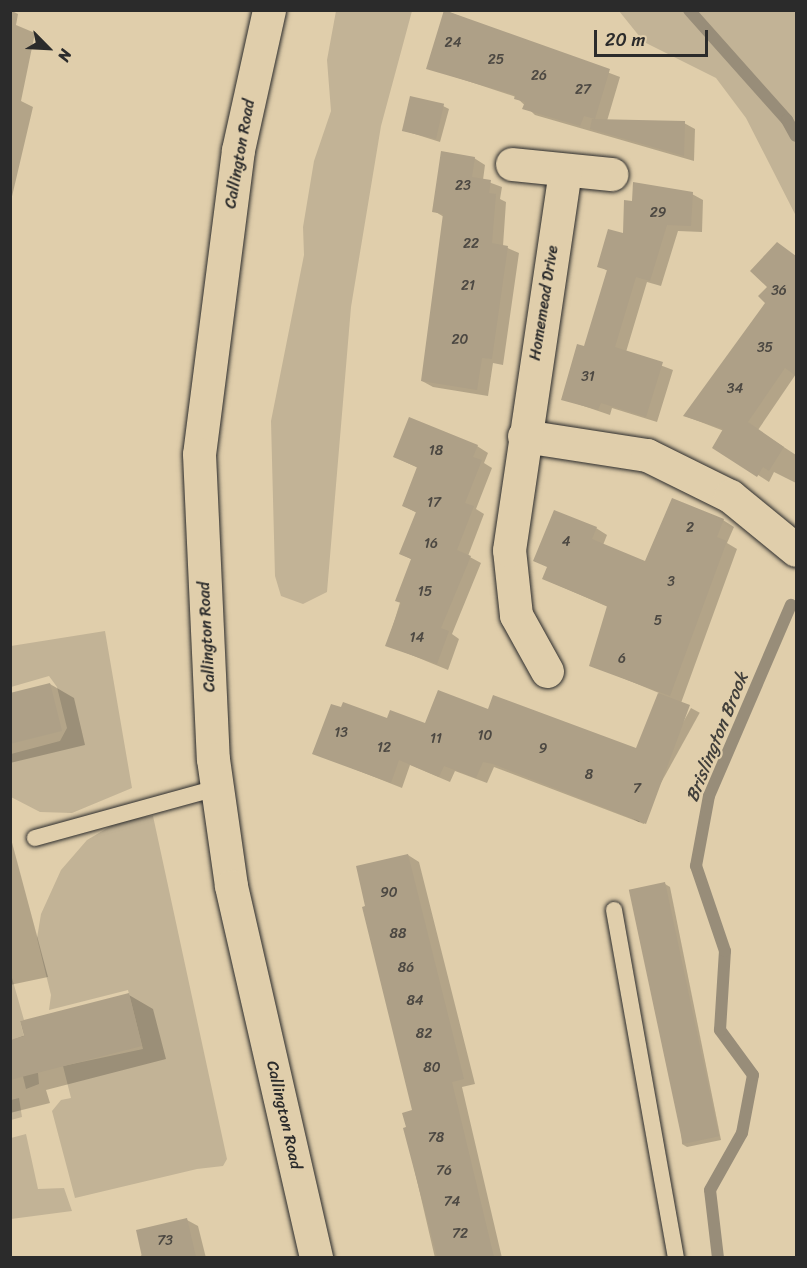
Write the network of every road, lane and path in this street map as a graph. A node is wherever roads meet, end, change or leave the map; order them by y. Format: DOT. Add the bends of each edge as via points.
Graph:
graph roads {
  1 [pos="269,10"];
  2 [pos="512,164"];
  3 [pos="565,170"];
  4 [pos="610,174"];
  5 [pos="524,436"];
  6 [pos="796,550"];
  7 [pos="547,671"];
  8 [pos="217,788"];
  9 [pos="35,838"];
  10 [pos="614,910"];
  11 [pos="316,1257"];
  12 [pos="676,1257"];
  1 -- 8 [label="main road, Callington Road" via="238,150 199,454"];
  2 -- 3 [label="main road"];
  3 -- 4 [label="main road"];
  3 -- 5 [label="main road, Homemead Drive"];
  5 -- 6 [label="main road" via="647,455 730,496"];
  5 -- 7 [label="main road, Homemead Drive" via="509,550 513,593 516,615"];
  8 -- 9 [label="lane"];
  8 -- 11 [label="main road, Callington Road" via="231,886"];
  10 -- 12 [label="lane"];
}
